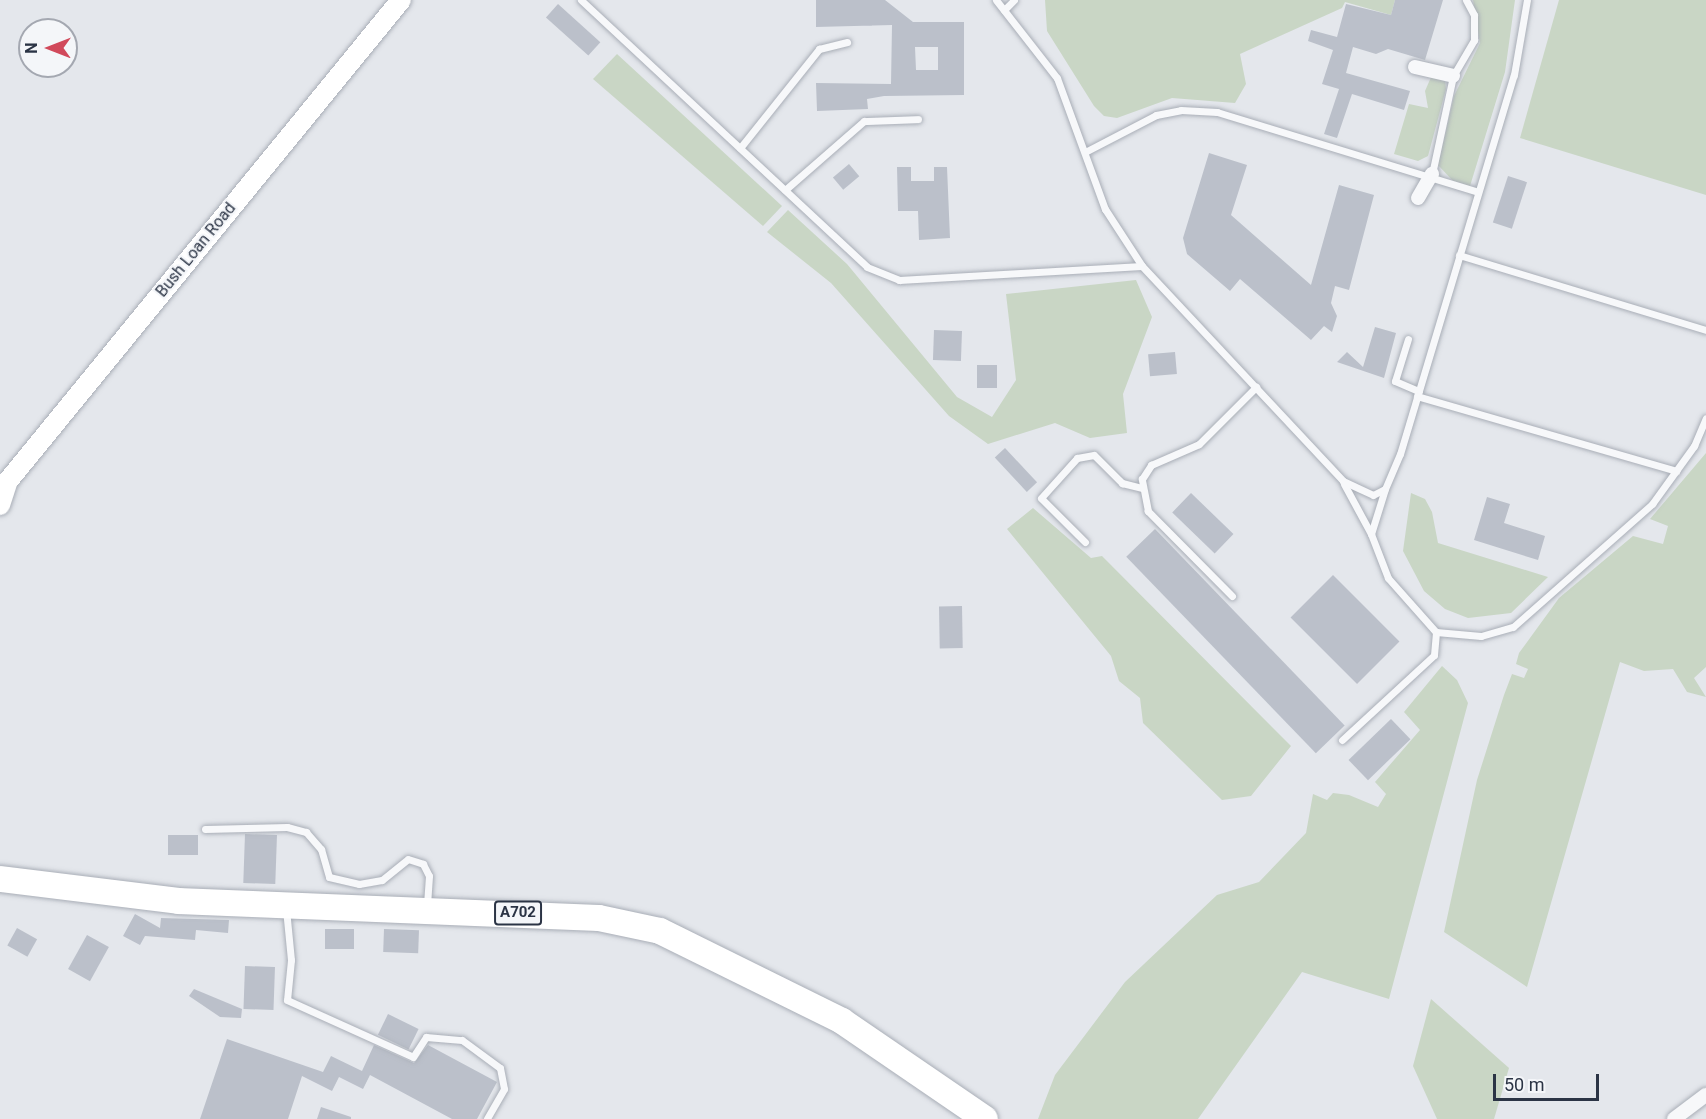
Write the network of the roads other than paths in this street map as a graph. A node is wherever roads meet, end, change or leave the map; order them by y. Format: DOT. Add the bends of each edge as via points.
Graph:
graph roads {
  1 [pos="401,0"];
  2 [pos="581,0"];
  3 [pos="996,0"];
  4 [pos="1014,0"];
  5 [pos="1466,0"];
  6 [pos="1527,0"];
  7 [pos="1004,10"];
  8 [pos="847,42"];
  9 [pos="1415,67"];
  10 [pos="1454,76"];
  11 [pos="918,119"];
  12 [pos="740,148"];
  13 [pos="1085,152"];
  14 [pos="1432,174"];
  15 [pos="785,190"];
  16 [pos="1478,192"];
  17 [pos="1418,198"];
  18 [pos="1459,255"];
  19 [pos="1142,266"];
  20 [pos="1706,330"];
  21 [pos="1408,339"];
  22 [pos="1256,387"];
  23 [pos="1418,394"];
  24 [pos="1706,418"];
  25 [pos="1676,471"];
  26 [pos="1343,481"];
  27 [pos="1142,488"];
  28 [pos="1385,489"];
  29 [pos="0,505"];
  30 [pos="1371,534"];
  31 [pos="1085,542"];
  32 [pos="1232,596"];
  33 [pos="1436,632"];
  34 [pos="1342,740"];
  35 [pos="205,829"];
  36 [pos="0,879"];
  37 [pos="285,903"];
  38 [pos="427,908"];
  39 [pos="1706,1095"];
  40 [pos="486,1119"];
  41 [pos="985,1119"];
  42 [pos="1674,1119"];
  1 -- 29 [label="street, Bush Loan Road" via="8,481"];
  2 -- 12 [label="lane"];
  3 -- 7 [label="lane"];
  4 -- 7 [label="lane"];
  5 -- 10 [label="lane" via="1474,15 1474,40"];
  6 -- 16 [label="lane" via="1525,31"];
  7 -- 13 [label="lane" via="1057,78"];
  8 -- 12 [label="lane" via="819,49"];
  9 -- 10 [label="street"];
  10 -- 14 [label="lane"];
  11 -- 15 [label="lane" via="864,121"];
  12 -- 15 [label="lane"];
  13 -- 14 [label="lane" via="1156,116 1216,112"];
  13 -- 19 [label="lane" via="1106,209"];
  14 -- 16 [label="lane"];
  14 -- 17 [label="street"];
  15 -- 19 [label="lane" via="867,267 899,280"];
  16 -- 18 [label="lane"];
  18 -- 20 [label="lane"];
  18 -- 23 [label="lane"];
  19 -- 22 [label="lane"];
  21 -- 23 [label="lane" via="1395,381"];
  22 -- 26 [label="lane"];
  22 -- 27 [label="lane" via="1199,444 1151,465"];
  23 -- 25 [label="lane"];
  23 -- 28 [label="lane"];
  24 -- 25 [label="lane"];
  25 -- 33 [label="lane" via="1652,504 1513,627 1481,636"];
  26 -- 28 [label="lane" via="1361,495"];
  26 -- 30 [label="lane"];
  27 -- 31 [label="lane" via="1122,483 1094,455 1077,458 1041,498"];
  27 -- 32 [label="lane" via="1148,511"];
  28 -- 30 [label="lane"];
  30 -- 33 [label="lane" via="1388,578"];
  33 -- 34 [label="lane" via="1434,655"];
  35 -- 38 [label="lane" via="287,827 306,832 321,849 329,877 359,884 382,880 408,859 423,864 429,876"];
  36 -- 37 [label="highway, A702" via="178,901"];
  37 -- 38 [label="highway, A702"];
  37 -- 40 [label="lane" via="291,960 287,1000 413,1057 426,1037 462,1040 500,1068 504,1089"];
  38 -- 41 [label="highway, A702" via="599,918 660,931 842,1021"];
  39 -- 42 [label="street"];
}
